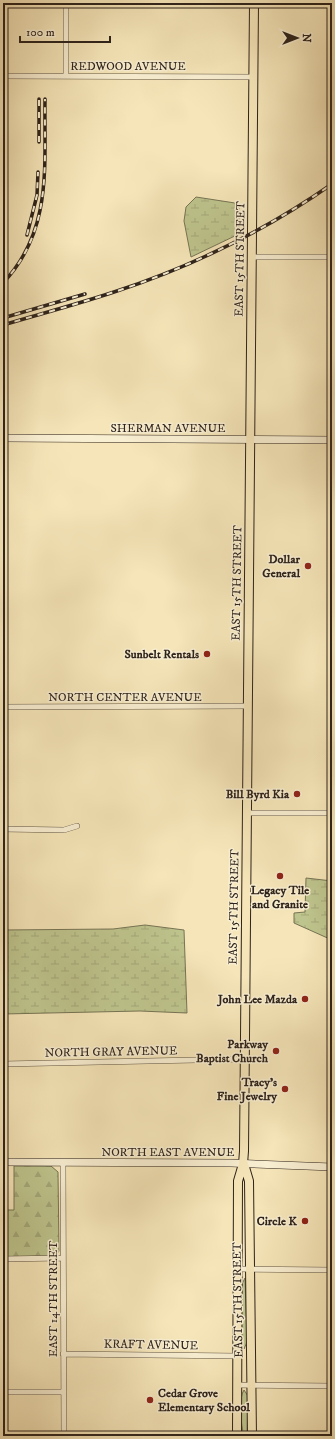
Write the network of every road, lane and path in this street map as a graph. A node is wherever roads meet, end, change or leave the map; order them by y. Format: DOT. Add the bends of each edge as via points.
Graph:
graph roads {
  1 [pos="66,3"];
  2 [pos="254,3"];
  3 [pos="3,76"];
  4 [pos="66,76"];
  5 [pos="254,77"];
  6 [pos="252,257"];
  7 [pos="332,257"];
  8 [pos="3,438"];
  9 [pos="250,440"];
  10 [pos="332,440"];
  11 [pos="248,706"];
  12 [pos="3,707"];
  13 [pos="247,813"];
  14 [pos="332,813"];
  15 [pos="77,826"];
  16 [pos="3,829"];
  17 [pos="244,1059"];
  18 [pos="3,1064"];
  19 [pos="3,1162"];
  20 [pos="63,1162"];
  21 [pos="243,1164"];
  22 [pos="332,1167"];
  23 [pos="62,1258"];
  24 [pos="3,1259"];
  25 [pos="239,1269"];
  26 [pos="249,1269"];
  27 [pos="332,1270"];
  28 [pos="251,1345"];
  29 [pos="64,1354"];
  30 [pos="237,1356"];
  31 [pos="251,1368"];
  32 [pos="237,1385"];
  33 [pos="252,1385"];
  34 [pos="332,1386"];
  35 [pos="3,1392"];
  36 [pos="64,1392"];
  37 [pos="64,1436"];
  38 [pos="237,1436"];
  39 [pos="252,1436"];
  1 -- 4 [label="street"];
  2 -- 5 [label="main road, EAST 15TH STREET"];
  3 -- 4 [label="street, REDWOOD AVENUE"];
  4 -- 5 [label="street, REDWOOD AVENUE"];
  5 -- 6 [label="main road, EAST 15TH STREET"];
  6 -- 7 [label="street"];
  6 -- 9 [label="main road, EAST 15TH STREET"];
  8 -- 9 [label="main road, SHERMAN AVENUE"];
  9 -- 10 [label="main road, SHERMAN AVENUE"];
  9 -- 11 [label="main road, EAST 15TH STREET"];
  11 -- 12 [label="street, NORTH CENTER AVENUE"];
  11 -- 13 [label="main road, EAST 15TH STREET"];
  13 -- 14 [label="street"];
  13 -- 17 [label="main road, EAST 15TH STREET"];
  15 -- 16 [label="street" via="64,830"];
  17 -- 18 [label="street, NORTH GRAY AVENUE"];
  17 -- 21 [label="main road, EAST 15TH STREET"];
  19 -- 20 [label="main road, NORTH EAST AVENUE"];
  20 -- 21 [label="main road, NORTH EAST AVENUE"];
  20 -- 23 [label="street, EAST 14TH STREET"];
  21 -- 22 [label="main road, NORTH EAST AVENUE"];
  21 -- 25 [label="main road, EAST 15TH STREET" via="238,1181"];
  21 -- 26 [label="main road, EAST 15TH STREET" via="249,1181"];
  23 -- 24 [label="street"];
  23 -- 29 [label="street, EAST 14TH STREET"];
  25 -- 26 [label="street"];
  25 -- 30 [label="main road, EAST 15TH STREET"];
  26 -- 27 [label="street"];
  26 -- 28 [label="main road, EAST 15TH STREET"];
  28 -- 30 [label="main road" via="245,1354"];
  28 -- 31 [label="main road, EAST 15TH STREET"];
  29 -- 30 [label="street, KRAFT AVENUE"];
  29 -- 36 [label="street, EAST 14TH STREET"];
  30 -- 31 [label="main road" via="245,1358"];
  30 -- 32 [label="main road, EAST 15TH STREET"];
  31 -- 33 [label="main road, EAST 15TH STREET"];
  32 -- 33 [label="street"];
  32 -- 38 [label="main road, EAST 15TH STREET"];
  33 -- 34 [label="street"];
  33 -- 39 [label="main road, EAST 15TH STREET"];
  35 -- 36 [label="street"];
  36 -- 37 [label="street, EAST 14TH STREET"];
}
